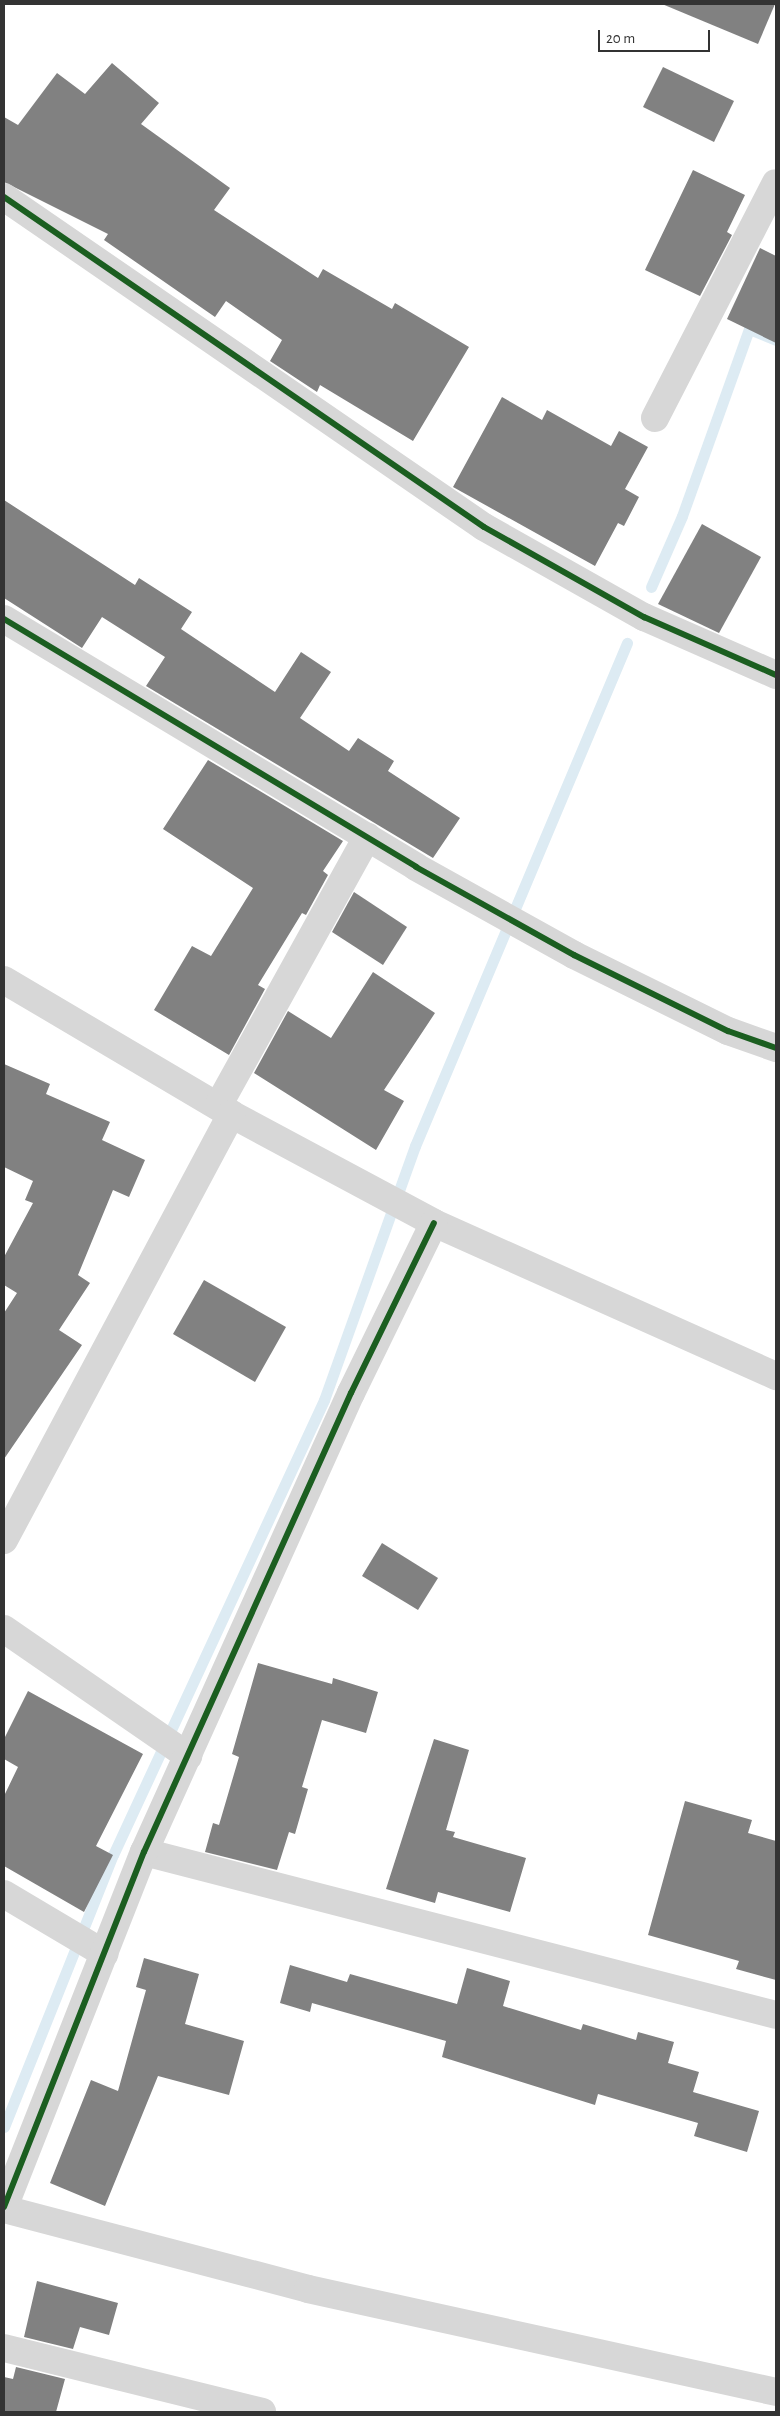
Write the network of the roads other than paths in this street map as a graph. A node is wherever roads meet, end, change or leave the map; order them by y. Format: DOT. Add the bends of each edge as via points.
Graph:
graph roads {
  1 [pos="776,182"];
  2 [pos="4,197"];
  3 [pos="767,223"];
  4 [pos="655,418"];
  5 [pos="4,619"];
  6 [pos="776,674"];
  7 [pos="367,838"];
  8 [pos="4,980"];
  9 [pos="776,1048"];
  10 [pos="224,1110"];
  11 [pos="434,1223"];
  12 [pos="776,1376"];
  13 [pos="4,1540"];
  14 [pos="4,1628"];
  15 [pos="188,1756"];
  16 [pos="144,1852"];
  17 [pos="4,1894"];
  18 [pos="104,1954"];
  19 [pos="776,2015"];
  20 [pos="11,2165"];
  21 [pos="4,2208"];
  22 [pos="4,2348"];
  23 [pos="776,2392"];
  24 [pos="262,2412"];
  1 -- 3 [label="street"];
  2 -- 6 [label="street" via="484,527 644,617"];
  3 -- 4 [label="street"];
  5 -- 7 [label="street"];
  7 -- 9 [label="street" via="574,955 728,1031"];
  7 -- 10 [label="street"];
  8 -- 10 [label="street"];
  10 -- 11 [label="street"];
  10 -- 13 [label="street"];
  11 -- 12 [label="street"];
  11 -- 15 [label="street" via="350,1393"];
  14 -- 15 [label="street"];
  15 -- 16 [label="street"];
  16 -- 18 [label="street"];
  16 -- 19 [label="street"];
  17 -- 18 [label="street"];
  18 -- 20 [label="street"];
  20 -- 21 [label="street"];
  21 -- 23 [label="street" via="308,2289"];
  22 -- 24 [label="street"];
}
